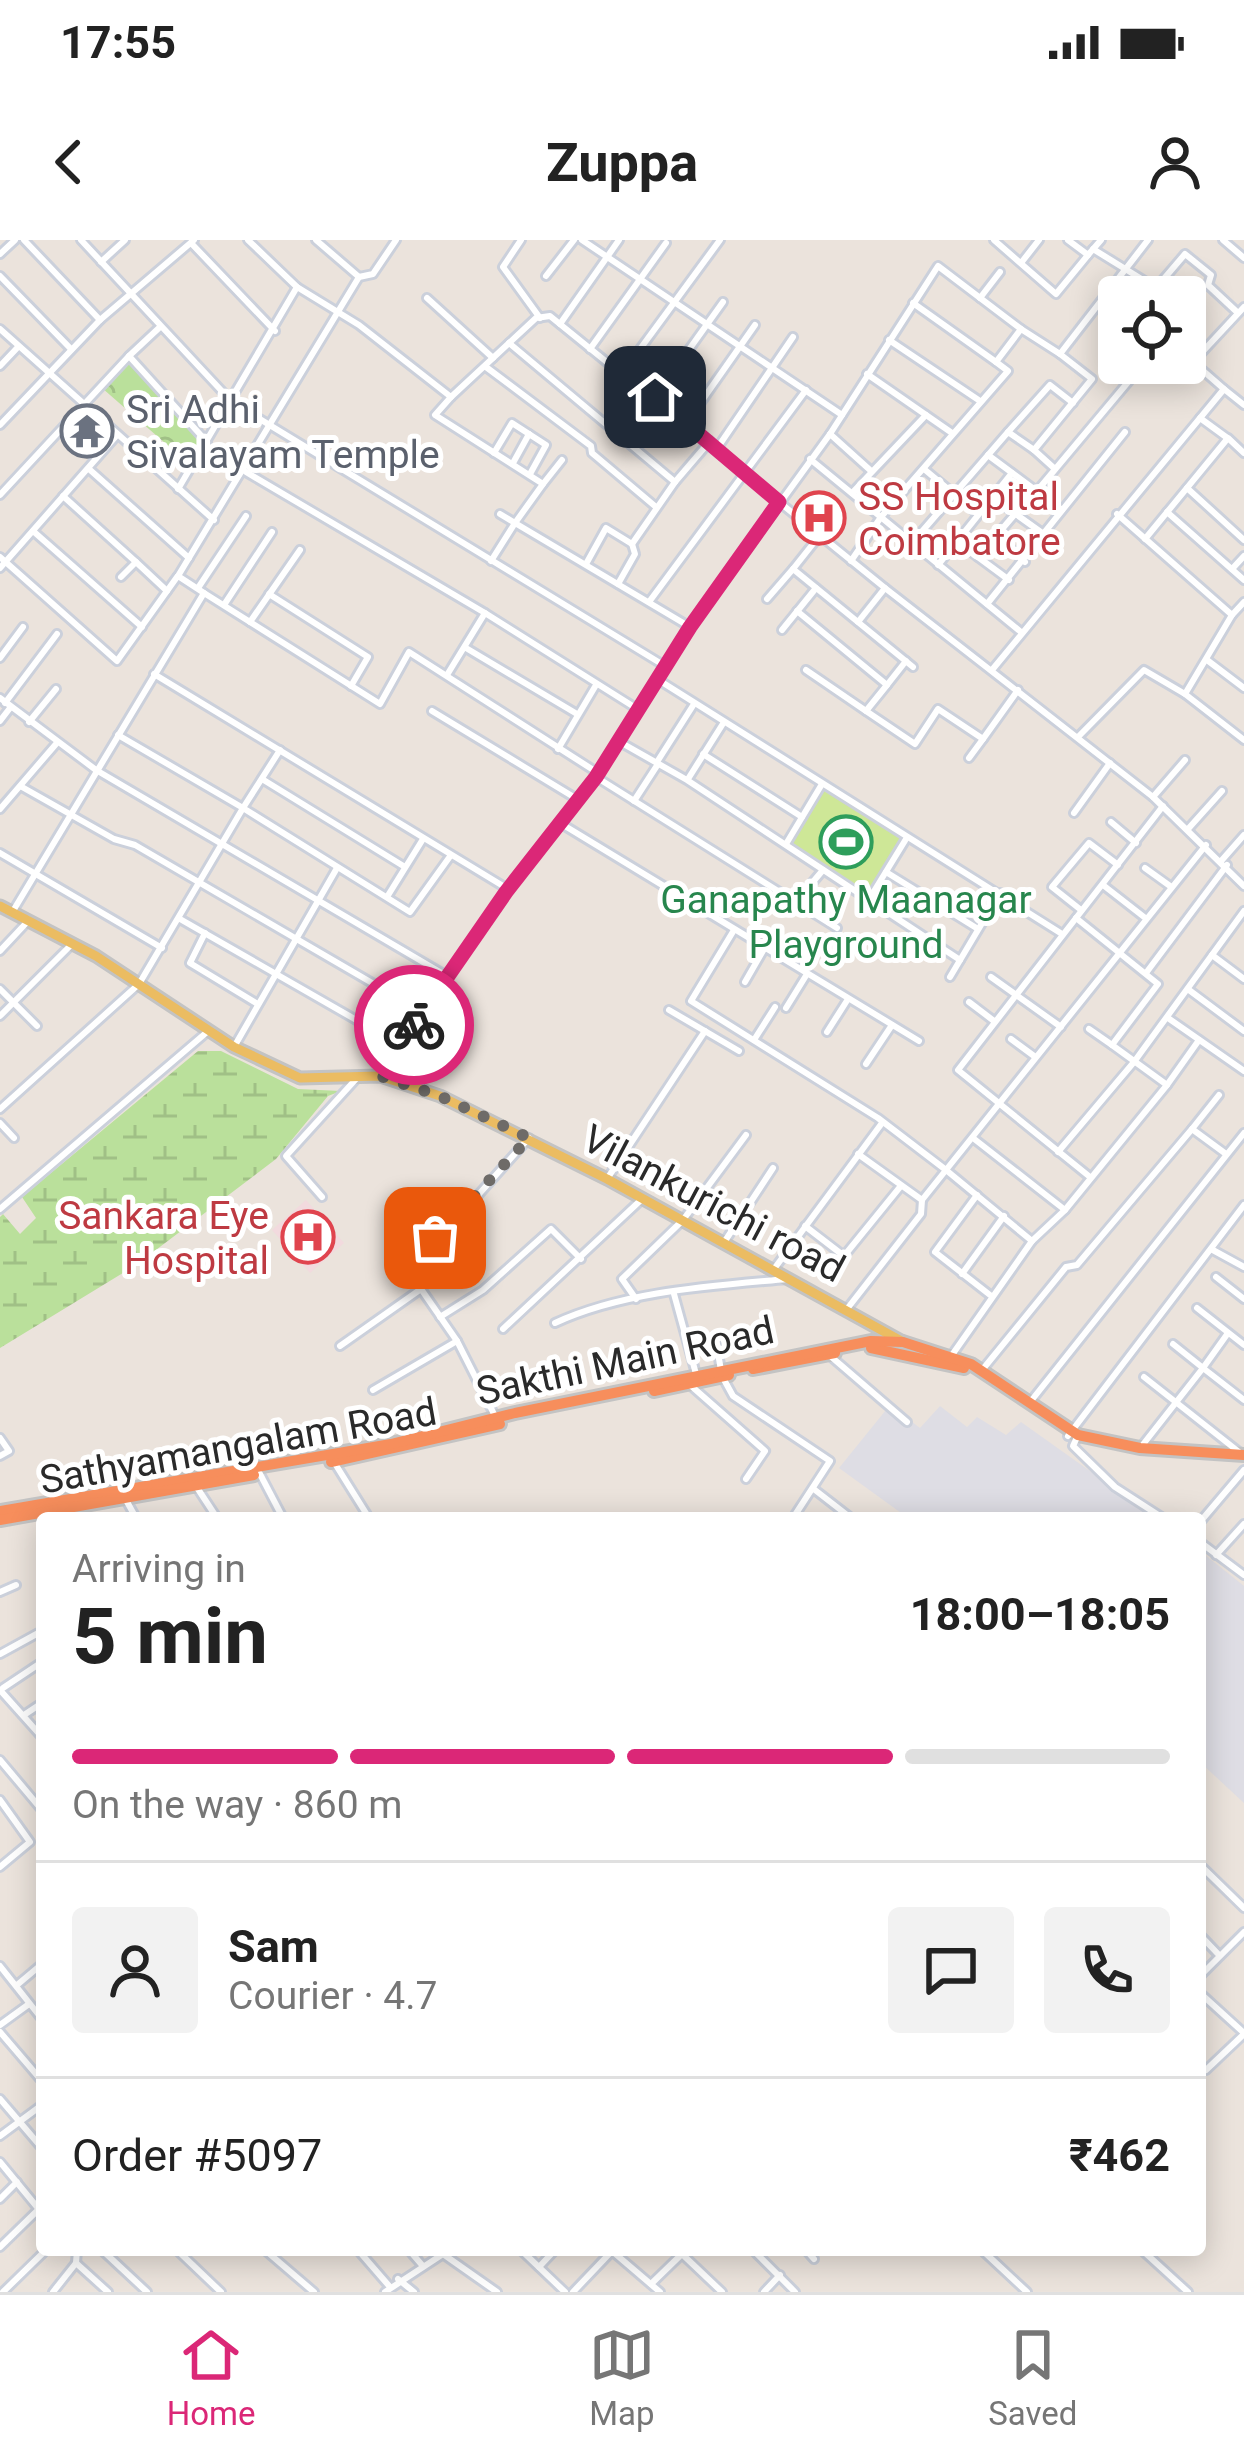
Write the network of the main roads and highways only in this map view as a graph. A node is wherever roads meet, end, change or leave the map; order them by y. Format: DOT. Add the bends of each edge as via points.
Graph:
graph roads {
  1 [pos="0,906"];
  2 [pos="903,1346"];
  3 [pos="722,1372"];
  4 [pos="693,1379"];
  5 [pos="1073,1435"];
  6 [pos="1244,1460"];
  7 [pos="42,1511"];
  8 [pos="0,1516"];
  1 -- 2 [label="main road, Vilankurichi road" via="73,942 234,1047 300,1078 380,1076 440,1096 791,1278"];
  2 -- 3 [label="highway, Sathyamangalam Road"];
  2 -- 3 [label="highway, Sakthi Main Road" via="824,1347"];
  2 -- 5 [label="highway, Sathyamangalam Road" via="980,1376"];
  2 -- 5 [label="highway, Sakthi Main Road" via="983,1370"];
  3 -- 4 [label="highway, Sathyamangalam Road"];
  4 -- 7 [label="highway, Sakthi Main Road"];
  4 -- 7 [label="highway, Sathyamangalam Road" via="334,1462"];
  5 -- 6 [label="highway, Sakthi Main Road"];
  5 -- 6 [label="highway, Sathyamangalam Road" via="1140,1453"];
  7 -- 8 [label="highway, Sathyamangalam Road"];
}
